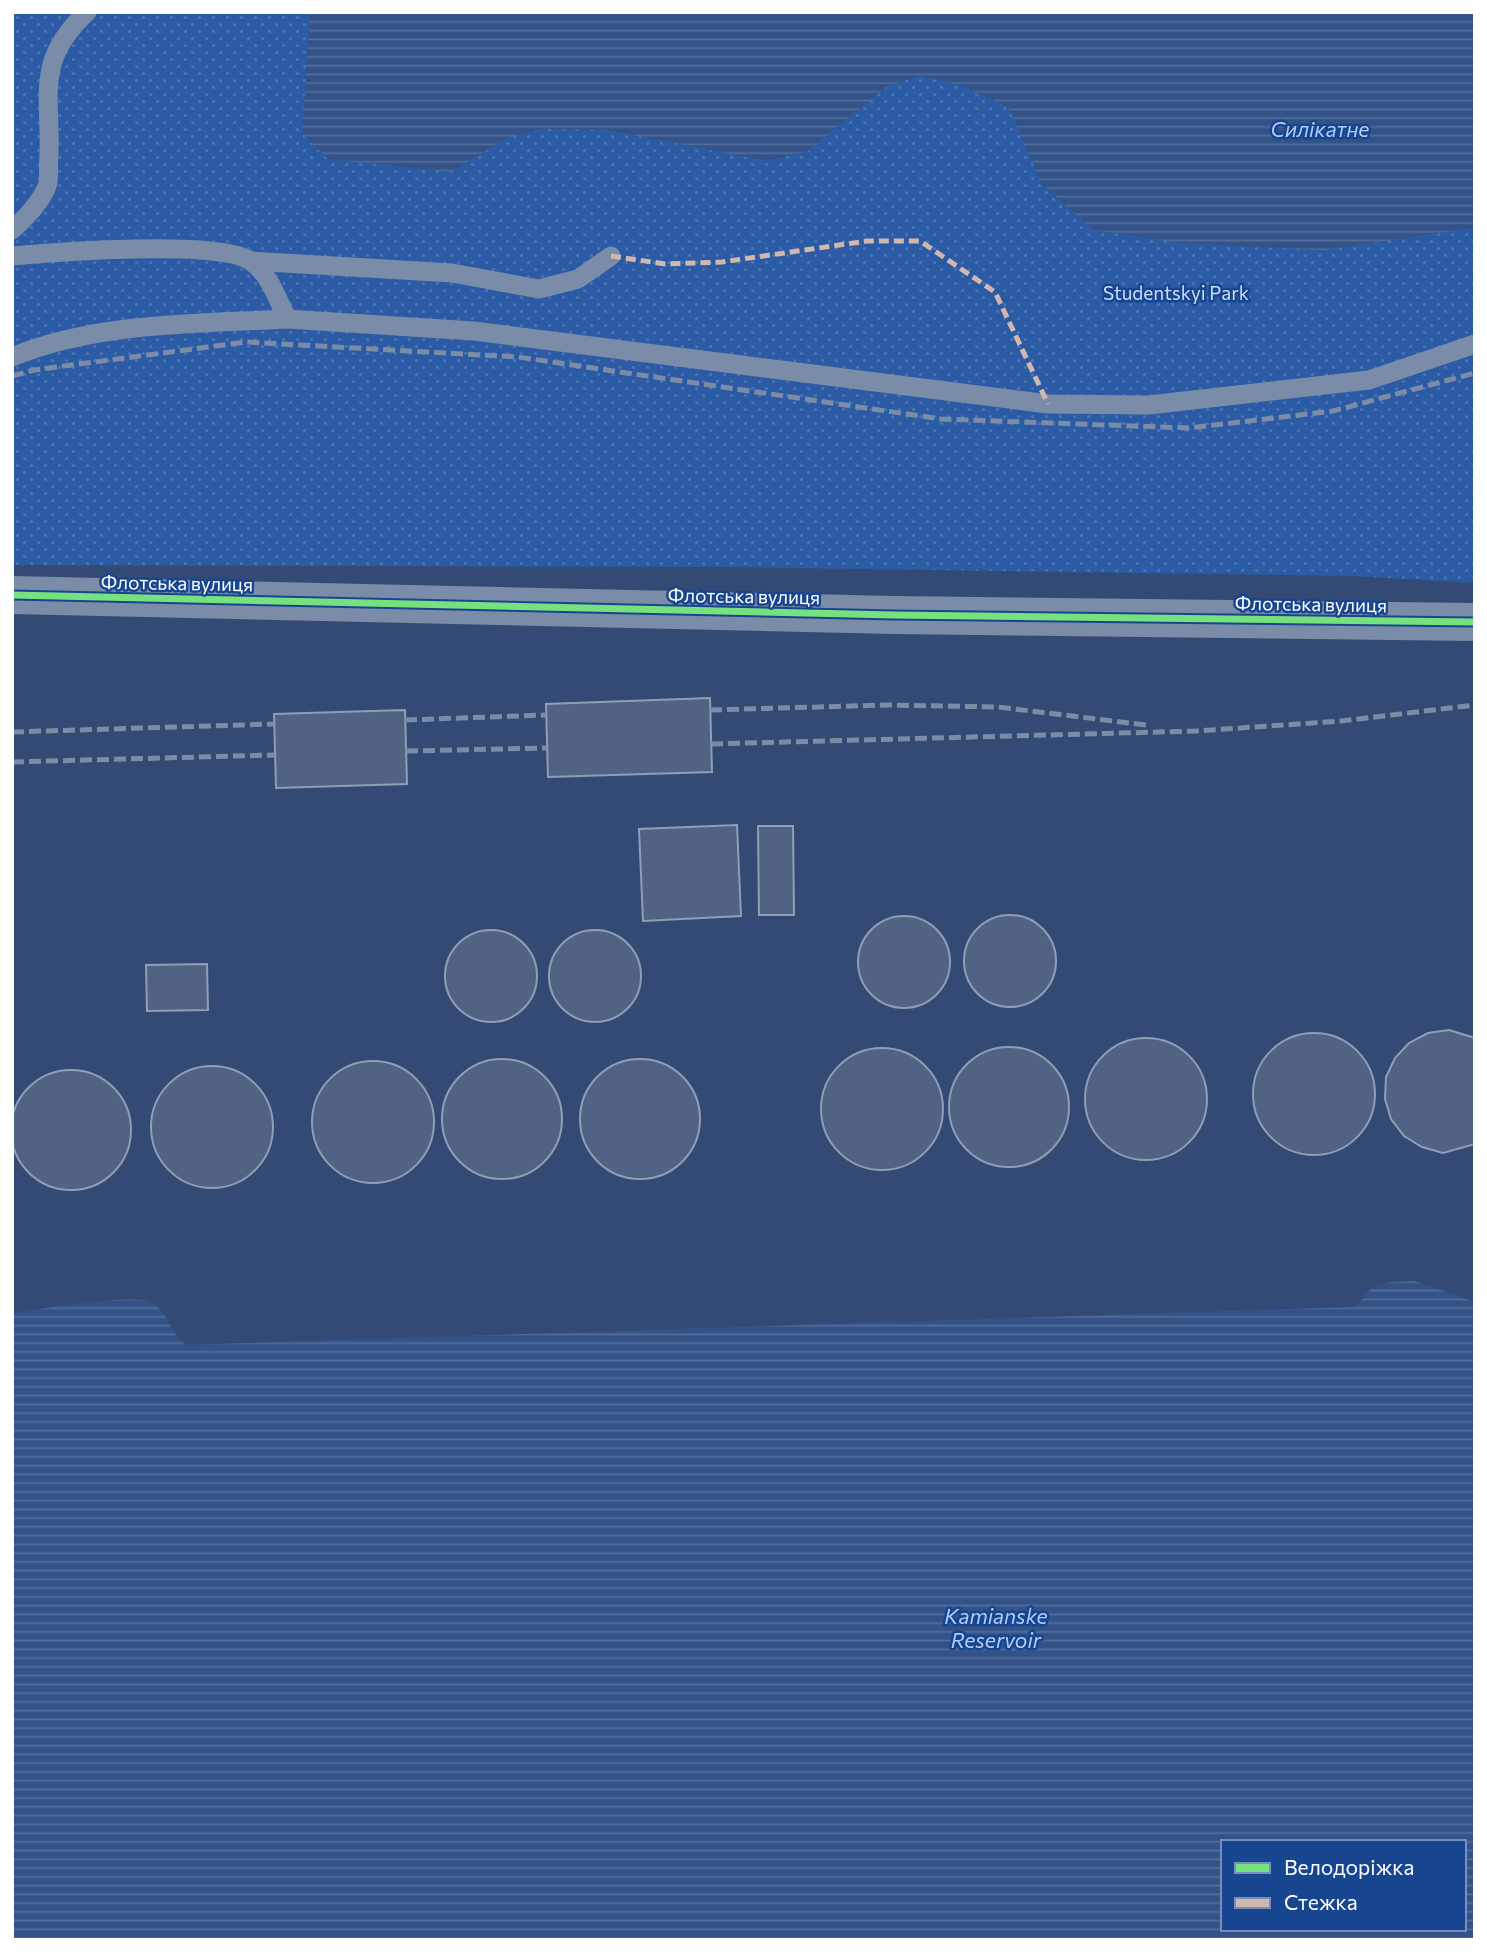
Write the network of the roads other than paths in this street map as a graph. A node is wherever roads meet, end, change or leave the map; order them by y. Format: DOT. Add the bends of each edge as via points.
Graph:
graph roads {
  1 [pos="87,12"];
  2 [pos="12,230"];
  3 [pos="611,256"];
  4 [pos="12,257"];
  5 [pos="251,261"];
  6 [pos="287,319"];
  7 [pos="1475,344"];
  8 [pos="12,357"];
  9 [pos="12,596"];
  10 [pos="1475,622"];
  1 -- 2 [label="lane" via="69,29 51,61 46,92 47,185"];
  3 -- 5 [label="lane" via="578,279 539,289 452,273"];
  4 -- 5 [label="lane" via="132,250 227,251"];
  5 -- 6 [label="lane" via="269,282"];
  6 -- 7 [label="lane" via="474,331 1048,404 1149,405 1369,380"];
  6 -- 8 [label="lane" via="162,326 46,344"];
  9 -- 10 [label="street, Флотська вулиця"];
}
